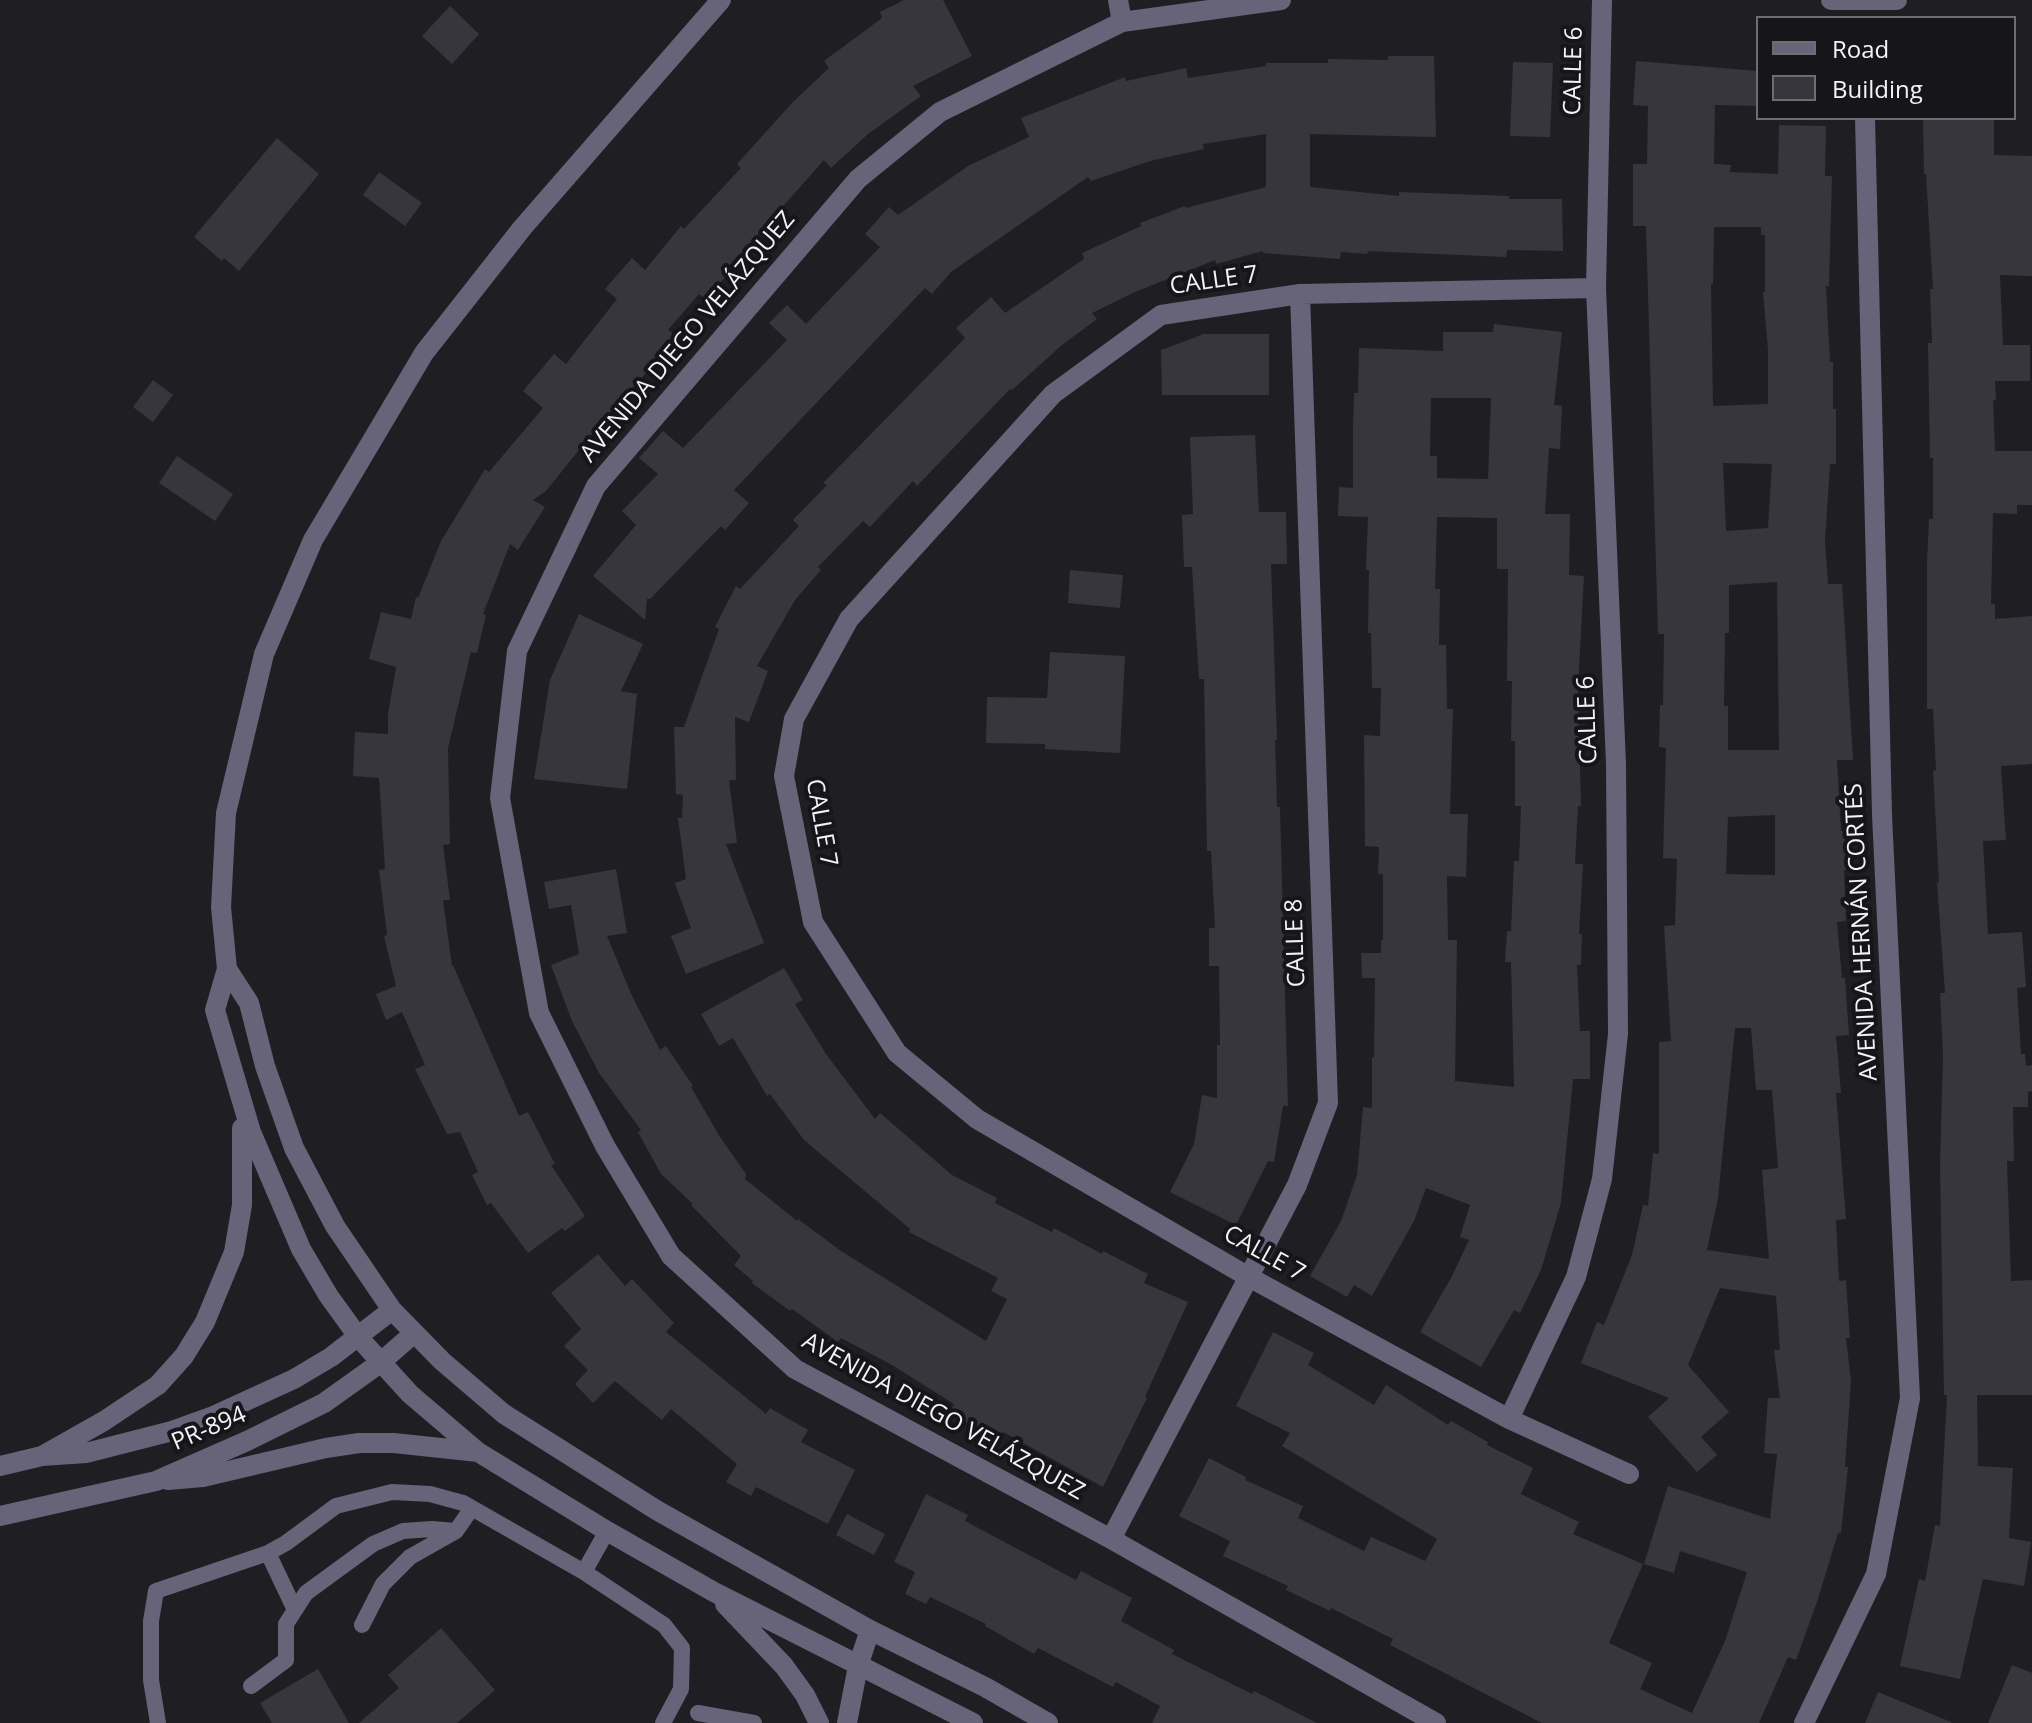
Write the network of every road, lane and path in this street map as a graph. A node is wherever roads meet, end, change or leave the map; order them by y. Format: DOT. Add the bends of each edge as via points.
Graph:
graph roads {
  1 [pos="721,0"];
  2 [pos="1118,0"];
  3 [pos="1281,0"];
  4 [pos="1602,0"];
  5 [pos="1831,0"];
  6 [pos="1897,0"];
  7 [pos="1862,6"];
  8 [pos="1122,22"];
  9 [pos="1865,120"];
  10 [pos="1596,288"];
  11 [pos="1300,294"];
  12 [pos="227,969"];
  13 [pos="239,1099"];
  14 [pos="1247,1276"];
  15 [pos="392,1310"];
  16 [pos="413,1334"];
  17 [pos="359,1338"];
  18 [pos="380,1363"];
  19 [pos="1509,1419"];
  20 [pos="478,1452"];
  21 [pos="42,1456"];
  22 [pos="0,1466"];
  23 [pos="1629,1474"];
  24 [pos="156,1481"];
  25 [pos="472,1508"];
  26 [pos="0,1516"];
  27 [pos="456,1531"];
  28 [pos="607,1531"];
  29 [pos="1111,1539"];
  30 [pos="268,1553"];
  31 [pos="584,1572"];
  32 [pos="714,1592"];
  33 [pos="295,1610"];
  34 [pos="362,1625"];
  35 [pos="870,1630"];
  36 [pos="858,1666"];
  37 [pos="251,1686"];
  38 [pos="698,1713"];
  39 [pos="158,1723"];
  40 [pos="663,1723"];
  41 [pos="754,1723"];
  42 [pos="819,1723"];
  43 [pos="847,1723"];
  44 [pos="973,1723"];
  45 [pos="1048,1723"];
  46 [pos="1436,1723"];
  47 [pos="1804,1723"];
  1 -- 12 [label="street" via="523,227 424,353 313,540 264,654 226,813 221,907"];
  2 -- 8 [label="street"];
  3 -- 8 [label="street, AVENIDA DIEGO VELÁZQUEZ"];
  4 -- 10 [label="street, CALLE 6"];
  5 -- 7 [label="street"];
  6 -- 7 [label="street"];
  8 -- 29 [label="street, AVENIDA DIEGO VELÁZQUEZ" via="940,112 858,179 596,486 517,651 500,798 539,1013 605,1146 671,1256 795,1369"];
  9 -- 47 [label="street, AVENIDA HERNÁN CORTÉS" via="1882,815 1910,1398 1876,1574"];
  10 -- 11 [label="street, CALLE 7"];
  10 -- 19 [label="street, CALLE 6" via="1616,764 1618,1034 1602,1179 1576,1277"];
  11 -- 14 [label="street, CALLE 8" via="1328,1103 1297,1185"];
  11 -- 14 [label="street, CALLE 7" via="1161,315 1053,394 849,619 794,719 784,776 813,922 897,1053 977,1119"];
  12 -- 13 [label="street" via="215,1010"];
  12 -- 15 [label="street" via="249,1003 294,1148 335,1226"];
  13 -- 17 [label="street" via="301,1249"];
  13 -- 21 [label="street" via="242,1205 234,1252 205,1322 158,1385"];
  14 -- 19 [label="street, CALLE 7"];
  14 -- 29 [label="street, CALLE 8"];
  15 -- 16 [label="street"];
  15 -- 17 [label="street, PR-894 / PR-894"];
  16 -- 18 [label="street, PR-894 / PR-894"];
  16 -- 35 [label="street" via="504,1414 584,1466"];
  17 -- 18 [label="street"];
  17 -- 21 [label="street, PR-894 / PR-894" via="294,1379 198,1422 86,1453"];
  18 -- 20 [label="street"];
  18 -- 24 [label="street, PR-894 / PR-894" via="291,1421"];
  19 -- 23 [label="street, CALLE 7"];
  20 -- 24 [label="street" via="359,1443 203,1477"];
  20 -- 28 [label="street"];
  21 -- 22 [label="street, PR-894 / PR-894"];
  24 -- 26 [label="street, PR-894 / PR-894"];
  25 -- 27 [label="lane"];
  25 -- 30 [label="lane" via="430,1494 392,1492 336,1506"];
  25 -- 31 [label="lane"];
  27 -- 33 [label="lane" via="403,1531 373,1544 306,1593"];
  27 -- 34 [label="lane" via="410,1557 383,1584"];
  28 -- 31 [label="lane"];
  28 -- 32 [label="street"];
  29 -- 46 [label="street, AVENIDA DIEGO VELÁZQUEZ"];
  30 -- 33 [label="lane"];
  30 -- 39 [label="lane" via="156,1591 151,1680"];
  31 -- 40 [label="lane" via="664,1625 682,1648 681,1689"];
  32 -- 36 [label="street"];
  32 -- 42 [label="street" via="784,1666"];
  33 -- 37 [label="lane" via="286,1624 286,1660"];
  35 -- 36 [label="street"];
  35 -- 45 [label="street"];
  36 -- 43 [label="street"];
  36 -- 44 [label="street"];
  38 -- 41 [label="lane"];
}
